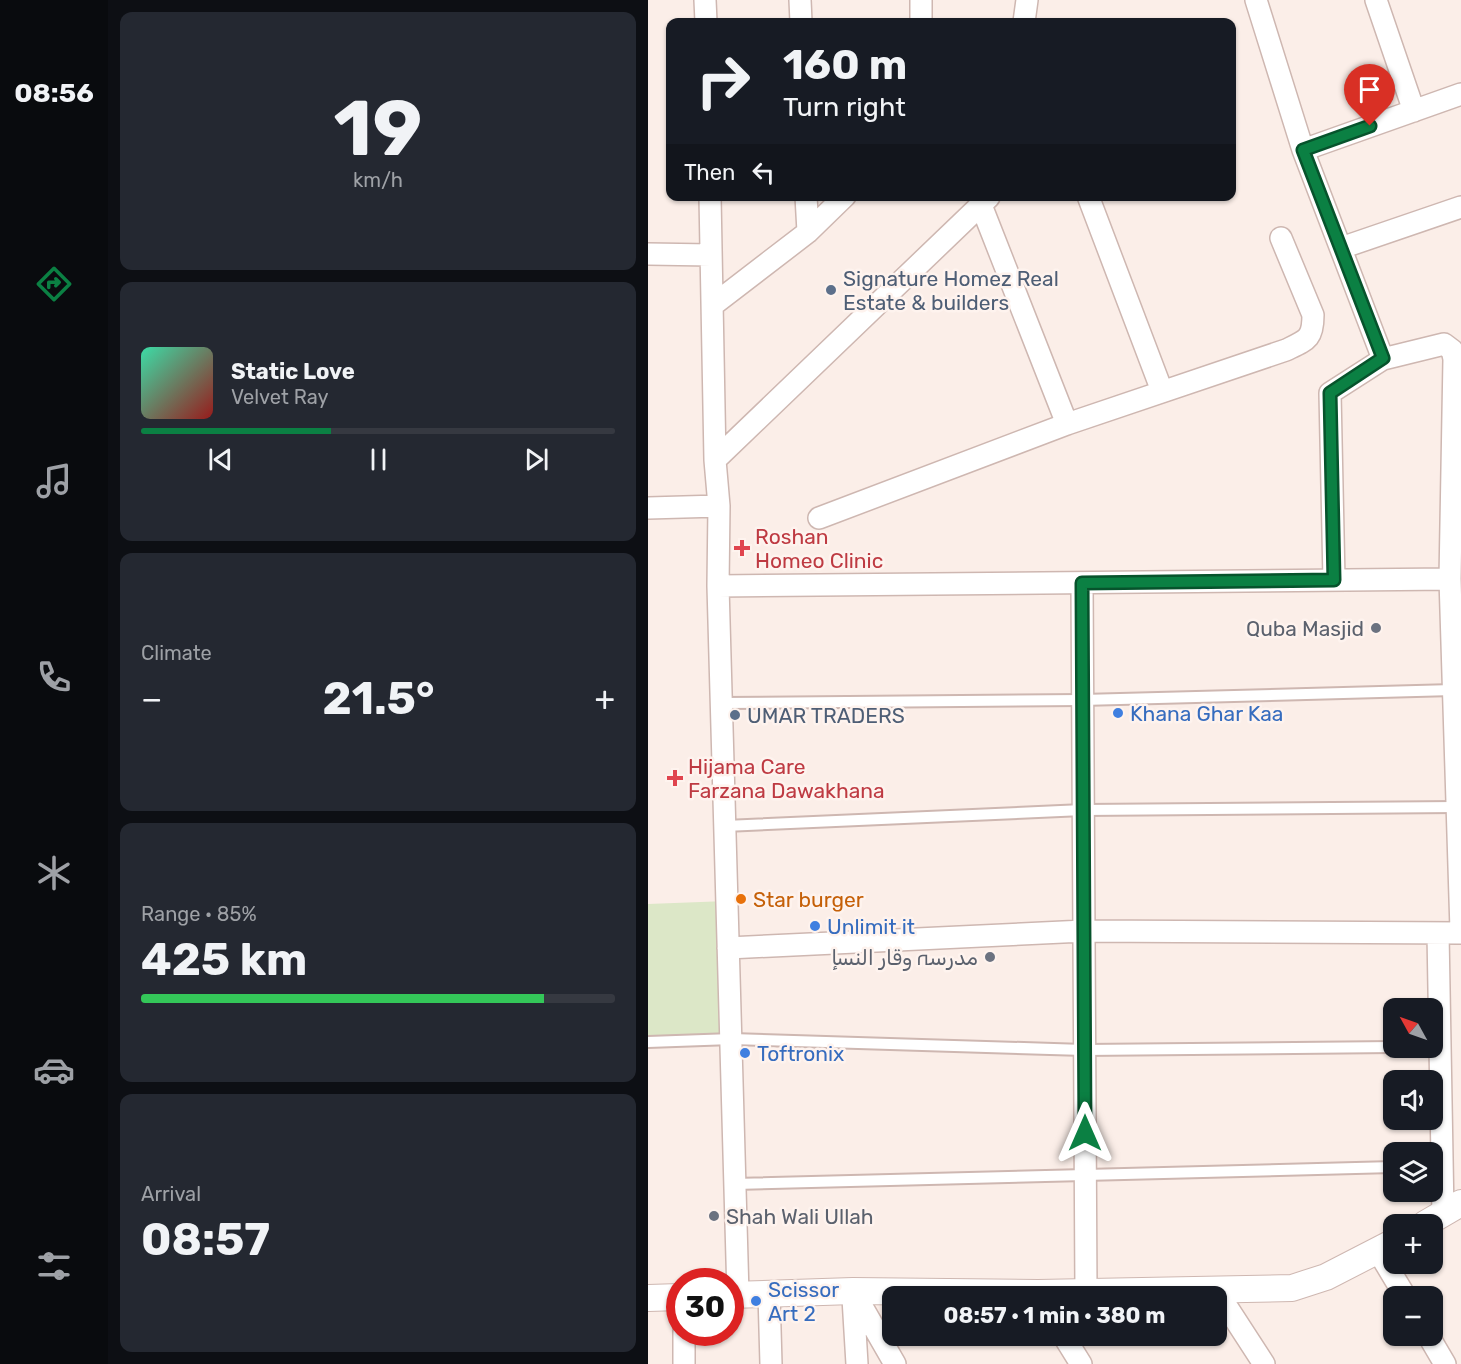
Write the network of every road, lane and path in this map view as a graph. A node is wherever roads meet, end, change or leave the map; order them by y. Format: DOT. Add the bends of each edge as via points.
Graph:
graph roads {
  1 [pos="705,0"];
  2 [pos="800,0"];
  3 [pos="921,0"];
  4 [pos="1027,0"];
  5 [pos="1256,0"];
  6 [pos="1376,0"];
  7 [pos="706,18"];
  8 [pos="801,18"];
  9 [pos="921,18"];
  10 [pos="1025,18"];
  11 [pos="1461,94"];
  12 [pos="1414,111"];
  13 [pos="1303,150"];
  14 [pos="710,201"];
  15 [pos="807,201"];
  16 [pos="840,201"];
  17 [pos="985,201"];
  18 [pos="1090,201"];
  19 [pos="1461,207"];
  20 [pos="808,232"];
  21 [pos="1281,238"];
  22 [pos="1341,248"];
  23 [pos="648,254"];
  24 [pos="711,255"];
  25 [pos="713,305"];
  26 [pos="1383,358"];
  27 [pos="1162,391"];
  28 [pos="1068,424"];
  29 [pos="715,460"];
  30 [pos="719,506"];
  31 [pos="648,508"];
  32 [pos="819,518"];
  33 [pos="1450,579"];
  34 [pos="1334,580"];
  35 [pos="1082,583"];
  36 [pos="718,586"];
  37 [pos="1457,690"];
  38 [pos="1082,700"];
  39 [pos="722,703"];
  40 [pos="1457,807"];
  41 [pos="1083,810"];
  42 [pos="725,826"];
  43 [pos="1084,931"];
  44 [pos="1461,931"];
  45 [pos="1438,933"];
  46 [pos="728,948"];
  47 [pos="1437,998"];
  48 [pos="732,1039"];
  49 [pos="648,1042"];
  50 [pos="1383,1047"];
  51 [pos="1084,1050"];
  52 [pos="1436,1058"];
  53 [pos="1437,1142"];
  54 [pos="1383,1167"];
  55 [pos="1085,1175"];
  56 [pos="735,1184"];
  57 [pos="1383,1248"];
  58 [pos="734,1268"];
  59 [pos="1086,1286"];
  60 [pos="1227,1290"];
  61 [pos="853,1292"];
  62 [pos="882,1292"];
  63 [pos="769,1294"];
  64 [pos="744,1295"];
  65 [pos="666,1297"];
  66 [pos="648,1298"];
  67 [pos="1227,1307"];
  68 [pos="684,1346"];
  69 [pos="1070,1346"];
  70 [pos="1434,1346"];
  71 [pos="684,1364"];
  72 [pos="771,1364"];
  73 [pos="857,1364"];
  74 [pos="896,1364"];
  75 [pos="1081,1364"];
  76 [pos="1264,1364"];
  77 [pos="1445,1364"];
  1 -- 7 [label="street"];
  2 -- 8 [label="street"];
  3 -- 9 [label="street"];
  4 -- 10 [label="street"];
  5 -- 13 [label="street"];
  6 -- 12 [label="street"];
  11 -- 12 [label="street"];
  12 -- 13 [label="street"];
  13 -- 22 [label="street"];
  14 -- 24 [label="street"];
  15 -- 20 [label="street"];
  16 -- 20 [label="street"];
  17 -- 28 [label="street"];
  17 -- 29 [label="street"];
  18 -- 27 [label="street"];
  19 -- 22 [label="street"];
  20 -- 25 [label="street"];
  21 -- 27 [label="street" via="1313,315 1308,340"];
  22 -- 26 [label="street"];
  23 -- 24 [label="street"];
  24 -- 25 [label="street"];
  25 -- 29 [label="street"];
  26 -- 33 [label="street" via="1444,344 1452,350"];
  26 -- 34 [label="street" via="1330,393"];
  27 -- 28 [label="street"];
  28 -- 32 [label="street"];
  29 -- 30 [label="street"];
  30 -- 31 [label="street"];
  30 -- 36 [label="street"];
  33 -- 34 [label="street"];
  33 -- 37 [label="street"];
  34 -- 35 [label="street"];
  35 -- 36 [label="street"];
  35 -- 38 [label="street"];
  36 -- 39 [label="street"];
  37 -- 38 [label="lane"];
  37 -- 40 [label="street"];
  38 -- 39 [label="lane"];
  38 -- 41 [label="street"];
  39 -- 42 [label="street"];
  40 -- 41 [label="lane"];
  40 -- 44 [label="street"];
  41 -- 42 [label="lane"];
  41 -- 43 [label="street"];
  42 -- 46 [label="street"];
  43 -- 45 [label="street"];
  43 -- 46 [label="street"];
  43 -- 51 [label="street"];
  44 -- 45 [label="street"];
  45 -- 47 [label="street"];
  46 -- 48 [label="street"];
  48 -- 49 [label="lane"];
  48 -- 51 [label="lane"];
  48 -- 56 [label="street"];
  50 -- 51 [label="lane"];
  51 -- 55 [label="street"];
  52 -- 53 [label="street"];
  54 -- 55 [label="lane"];
  55 -- 56 [label="lane"];
  55 -- 59 [label="street"];
  56 -- 58 [label="street"];
  57 -- 60 [label="street" via="1326,1277 1292,1288"];
  61 -- 62 [label="street"];
  61 -- 63 [label="street"];
  61 -- 73 [label="street"];
  61 -- 74 [label="street"];
  63 -- 64 [label="street"];
  63 -- 72 [label="street"];
  65 -- 66 [label="street"];
  67 -- 76 [label="street"];
  68 -- 71 [label="street"];
  69 -- 75 [label="street"];
  70 -- 77 [label="street"];
}
